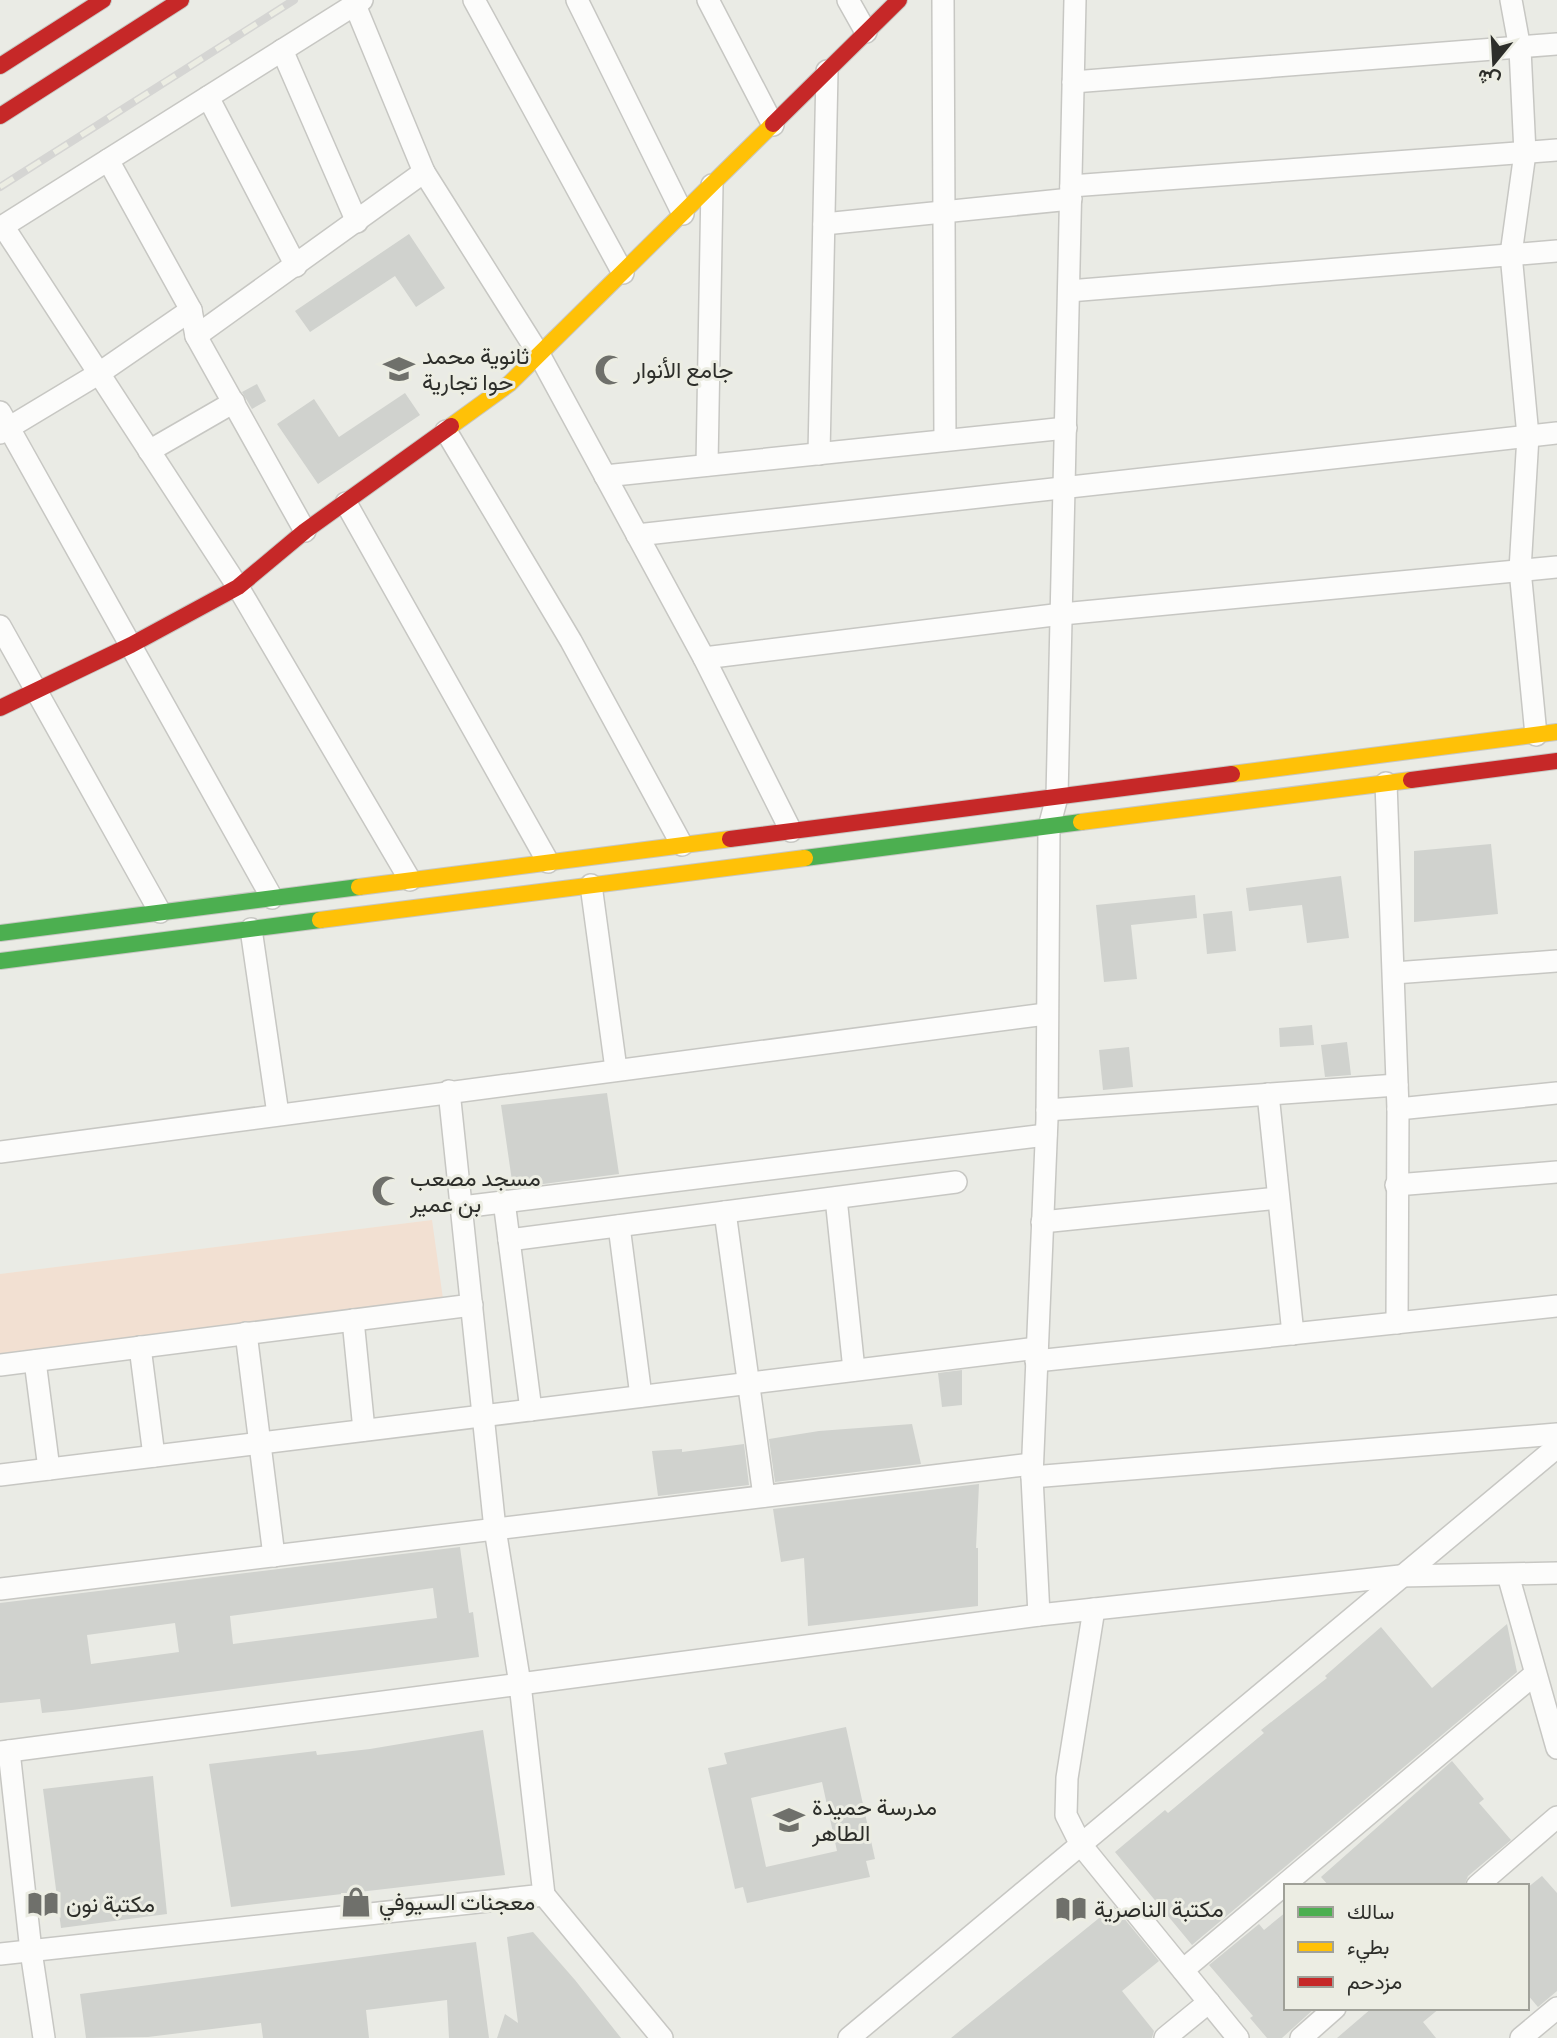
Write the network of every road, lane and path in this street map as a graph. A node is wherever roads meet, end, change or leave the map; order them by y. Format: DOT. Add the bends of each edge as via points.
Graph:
graph roads {
  1 [pos="103,0"];
  2 [pos="181,0"];
  3 [pos="474,0"];
  4 [pos="578,0"];
  5 [pos="708,0"];
  6 [pos="848,0"];
  7 [pos="899,0"];
  8 [pos="943,0"];
  9 [pos="1075,0"];
  10 [pos="1511,0"];
  11 [pos="358,2"];
  12 [pos="866,32"];
  13 [pos="1557,44"];
  14 [pos="1520,49"];
  15 [pos="282,50"];
  16 [pos="0,66"];
  17 [pos="827,71"];
  18 [pos="1073,82"];
  19 [pos="208,97"];
  20 [pos="0,116"];
  21 [pos="773,125"];
  22 [pos="1557,150"];
  23 [pos="1525,153"];
  24 [pos="108,160"];
  25 [pos="424,172"];
  26 [pos="712,184"];
  27 [pos="1071,192"];
  28 [pos="944,210"];
  29 [pos="683,214"];
  30 [pos="357,222"];
  31 [pos="824,224"];
  32 [pos="1,227"];
  33 [pos="1557,251"];
  34 [pos="1511,254"];
  35 [pos="296,266"];
  36 [pos="623,273"];
  37 [pos="1069,291"];
  38 [pos="191,310"];
  39 [pos="196,336"];
  40 [pos="540,356"];
  41 [pos="99,374"];
  42 [pos="234,402"];
  43 [pos="3,424"];
  44 [pos="1066,428"];
  45 [pos="446,431"];
  46 [pos="1557,433"];
  47 [pos="1528,436"];
  48 [pos="945,440"];
  49 [pos="149,451"];
  50 [pos="819,453"];
  51 [pos="707,465"];
  52 [pos="605,476"];
  53 [pos="1065,488"];
  54 [pos="346,503"];
  55 [pos="305,531"];
  56 [pos="637,535"];
  57 [pos="1557,567"];
  58 [pos="1520,570"];
  59 [pos="238,587"];
  60 [pos="1062,614"];
  61 [pos="0,626"];
  62 [pos="131,645"];
  63 [pos="704,658"];
  64 [pos="35,690"];
  65 [pos="0,708"];
  66 [pos="1546,733"];
  67 [pos="1557,761"];
  68 [pos="1386,783"];
  69 [pos="1057,797"];
  70 [pos="1049,827"];
  71 [pos="791,831"];
  72 [pos="682,845"];
  73 [pos="548,862"];
  74 [pos="410,880"];
  75 [pos="591,885"];
  76 [pos="272,898"];
  77 [pos="160,912"];
  78 [pos="2,927"];
  79 [pos="251,929"];
  80 [pos="0,961"];
  81 [pos="1557,961"];
  82 [pos="1394,973"];
  83 [pos="1046,1014"];
  84 [pos="616,1069"];
  85 [pos="1397,1085"];
  86 [pos="449,1091"];
  87 [pos="1557,1093"];
  88 [pos="1268,1094"];
  89 [pos="1398,1109"];
  90 [pos="1047,1110"];
  91 [pos="278,1114"];
  92 [pos="1046,1135"];
  93 [pos="0,1152"];
  94 [pos="1557,1172"];
  95 [pos="956,1182"];
  96 [pos="1396,1185"];
  97 [pos="836,1198"];
  98 [pos="1278,1198"];
  99 [pos="504,1201"];
  100 [pos="462,1207"];
  101 [pos="725,1212"];
  102 [pos="1042,1222"];
  103 [pos="619,1226"];
  104 [pos="509,1240"];
  105 [pos="472,1305"];
  106 [pos="1557,1306"];
  107 [pos="354,1320"];
  108 [pos="1397,1323"];
  109 [pos="246,1333"];
  110 [pos="1293,1334"];
  111 [pos="140,1347"];
  112 [pos="1037,1355"];
  113 [pos="35,1360"];
  114 [pos="0,1365"];
  115 [pos="854,1370"];
  116 [pos="750,1383"];
  117 [pos="641,1396"];
  118 [pos="531,1410"];
  119 [pos="484,1416"];
  120 [pos="364,1430"];
  121 [pos="1557,1434"];
  122 [pos="259,1443"];
  123 [pos="1557,1447"];
  124 [pos="155,1456"];
  125 [pos="49,1469"];
  126 [pos="1032,1471"];
  127 [pos="0,1475"];
  128 [pos="764,1496"];
  129 [pos="495,1529"];
  130 [pos="274,1556"];
  131 [pos="1557,1573"];
  132 [pos="1508,1574"];
  133 [pos="1400,1576"];
  134 [pos="0,1589"];
  135 [pos="1094,1609"];
  136 [pos="1039,1615"];
  137 [pos="1535,1675"];
  138 [pos="520,1684"];
  139 [pos="1557,1748"];
  140 [pos="5,1752"];
  141 [pos="1557,1817"];
  142 [pos="1081,1845"];
  143 [pos="1286,1884"];
  144 [pos="1479,1884"];
  145 [pos="1284,1885"];
  146 [pos="544,1895"];
  147 [pos="31,1951"];
  148 [pos="0,1954"];
  149 [pos="1183,1970"];
  150 [pos="1209,2002"];
  151 [pos="1557,2008"];
  152 [pos="1333,2010"];
  153 [pos="44,2038"];
  154 [pos="662,2038"];
  155 [pos="849,2038"];
  156 [pos="1165,2038"];
  157 [pos="1238,2038"];
  158 [pos="1301,2038"];
  159 [pos="1521,2038"];
  1 -- 16 [label="main road"];
  2 -- 20 [label="main road"];
  3 -- 36 [label="street"];
  4 -- 29 [label="street"];
  5 -- 21 [label="street"];
  6 -- 12 [label="street"];
  7 -- 12 [label="main road"];
  8 -- 28 [label="street"];
  9 -- 18 [label="street"];
  10 -- 14 [label="street"];
  11 -- 15 [label="street"];
  11 -- 25 [label="street"];
  12 -- 17 [label="main road"];
  13 -- 14 [label="street"];
  14 -- 18 [label="street"];
  14 -- 23 [label="street"];
  15 -- 19 [label="street"];
  15 -- 30 [label="street"];
  17 -- 21 [label="main road"];
  17 -- 31 [label="street"];
  18 -- 27 [label="street"];
  19 -- 24 [label="street"];
  19 -- 35 [label="street"];
  21 -- 26 [label="main road"];
  22 -- 23 [label="street"];
  23 -- 27 [label="street"];
  23 -- 34 [label="street"];
  24 -- 32 [label="street"];
  24 -- 38 [label="street"];
  25 -- 30 [label="street"];
  25 -- 40 [label="street"];
  26 -- 29 [label="main road"];
  26 -- 51 [label="street"];
  27 -- 28 [label="street"];
  27 -- 37 [label="street"];
  28 -- 31 [label="street"];
  28 -- 48 [label="street"];
  29 -- 36 [label="main road"];
  30 -- 35 [label="street"];
  31 -- 50 [label="street"];
  32 -- 41 [label="street"];
  33 -- 34 [label="street"];
  34 -- 37 [label="street"];
  34 -- 47 [label="street"];
  35 -- 39 [label="street"];
  36 -- 40 [label="main road"];
  37 -- 44 [label="street"];
  38 -- 39 [label="street"];
  38 -- 41 [label="street"];
  39 -- 42 [label="street"];
  40 -- 45 [label="main road"];
  40 -- 52 [label="street"];
  41 -- 43 [label="street"];
  41 -- 49 [label="street"];
  42 -- 49 [label="street"];
  42 -- 55 [label="street"];
  43 -- 62 [label="street"];
  44 -- 48 [label="street"];
  44 -- 53 [label="street"];
  45 -- 54 [label="main road"];
  45 -- 72 [label="street" via="572,641"];
  46 -- 47 [label="street"];
  47 -- 53 [label="street"];
  47 -- 58 [label="street"];
  48 -- 50 [label="street"];
  49 -- 59 [label="street"];
  50 -- 51 [label="street"];
  51 -- 52 [label="street"];
  52 -- 56 [label="street"];
  53 -- 56 [label="street"];
  53 -- 60 [label="street"];
  54 -- 55 [label="main road"];
  54 -- 73 [label="street"];
  55 -- 59 [label="main road"];
  56 -- 63 [label="street"];
  57 -- 58 [label="street"];
  58 -- 60 [label="street"];
  58 -- 66 [label="street"];
  59 -- 62 [label="main road"];
  59 -- 74 [label="street"];
  60 -- 63 [label="street"];
  60 -- 69 [label="street"];
  61 -- 64 [label="street"];
  62 -- 64 [label="main road"];
  62 -- 76 [label="street"];
  63 -- 71 [label="street"];
  64 -- 65 [label="main road"];
  64 -- 77 [label="street"];
  66 -- 69 [label="main road"];
  67 -- 68 [label="main road"];
  68 -- 70 [label="main road"];
  68 -- 82 [label="street"];
  69 -- 70 [label="street"];
  69 -- 71 [label="main road"];
  70 -- 75 [label="main road"];
  70 -- 83 [label="street"];
  71 -- 72 [label="main road"];
  72 -- 73 [label="main road"];
  73 -- 74 [label="main road"];
  74 -- 76 [label="main road"];
  75 -- 79 [label="main road"];
  75 -- 84 [label="street"];
  76 -- 77 [label="main road"];
  77 -- 78 [label="main road"];
  79 -- 80 [label="main road"];
  79 -- 91 [label="street"];
  81 -- 82 [label="street"];
  82 -- 85 [label="street"];
  83 -- 84 [label="street"];
  83 -- 90 [label="street"];
  84 -- 86 [label="street"];
  85 -- 88 [label="street"];
  85 -- 89 [label="street"];
  86 -- 91 [label="street"];
  86 -- 100 [label="street"];
  87 -- 89 [label="street"];
  88 -- 90 [label="street"];
  88 -- 98 [label="street"];
  89 -- 96 [label="street"];
  90 -- 92 [label="street"];
  91 -- 93 [label="street"];
  92 -- 99 [label="street"];
  92 -- 102 [label="street"];
  94 -- 96 [label="street"];
  95 -- 97 [label="street"];
  96 -- 108 [label="street"];
  97 -- 101 [label="street"];
  97 -- 115 [label="street"];
  98 -- 102 [label="street"];
  98 -- 110 [label="street"];
  99 -- 100 [label="street"];
  99 -- 104 [label="street"];
  100 -- 105 [label="street"];
  101 -- 103 [label="street"];
  101 -- 116 [label="street"];
  102 -- 112 [label="street"];
  103 -- 104 [label="street"];
  103 -- 117 [label="street"];
  104 -- 118 [label="street"];
  105 -- 107 [label="street"];
  105 -- 119 [label="street"];
  106 -- 108 [label="street"];
  107 -- 109 [label="street"];
  107 -- 120 [label="street"];
  108 -- 110 [label="street"];
  109 -- 111 [label="street"];
  109 -- 122 [label="street"];
  110 -- 112 [label="street"];
  111 -- 113 [label="street"];
  111 -- 124 [label="street"];
  112 -- 115 [label="street"];
  112 -- 126 [label="street"];
  113 -- 114 [label="street"];
  113 -- 125 [label="street"];
  115 -- 116 [label="street"];
  116 -- 117 [label="street"];
  116 -- 128 [label="street"];
  117 -- 118 [label="street"];
  118 -- 119 [label="street"];
  119 -- 120 [label="street"];
  119 -- 129 [label="street"];
  120 -- 122 [label="street"];
  121 -- 126 [label="street"];
  122 -- 124 [label="street"];
  122 -- 130 [label="street"];
  123 -- 133 [label="street"];
  124 -- 125 [label="street"];
  125 -- 127 [label="street"];
  126 -- 128 [label="street"];
  126 -- 136 [label="street"];
  128 -- 129 [label="street"];
  129 -- 130 [label="street"];
  129 -- 138 [label="street"];
  130 -- 134 [label="street"];
  131 -- 132 [label="street"];
  132 -- 133 [label="street"];
  132 -- 137 [label="street"];
  133 -- 135 [label="street"];
  133 -- 142 [label="street"];
  135 -- 136 [label="street"];
  135 -- 142 [label="street" via="1067,1778 1066,1815"];
  136 -- 138 [label="street"];
  137 -- 139 [label="street"];
  137 -- 143 [label="street"];
  138 -- 140 [label="street"];
  138 -- 146 [label="street"];
  140 -- 147 [label="street"];
  141 -- 144 [label="street"];
  142 -- 149 [label="street"];
  142 -- 155 [label="street"];
  145 -- 149 [label="street"];
  146 -- 147 [label="street"];
  146 -- 154 [label="street"];
  147 -- 148 [label="street"];
  147 -- 153 [label="street"];
  149 -- 150 [label="street"];
  150 -- 156 [label="street"];
  150 -- 157 [label="street"];
  151 -- 159 [label="street"];
  152 -- 158 [label="street"];
}
